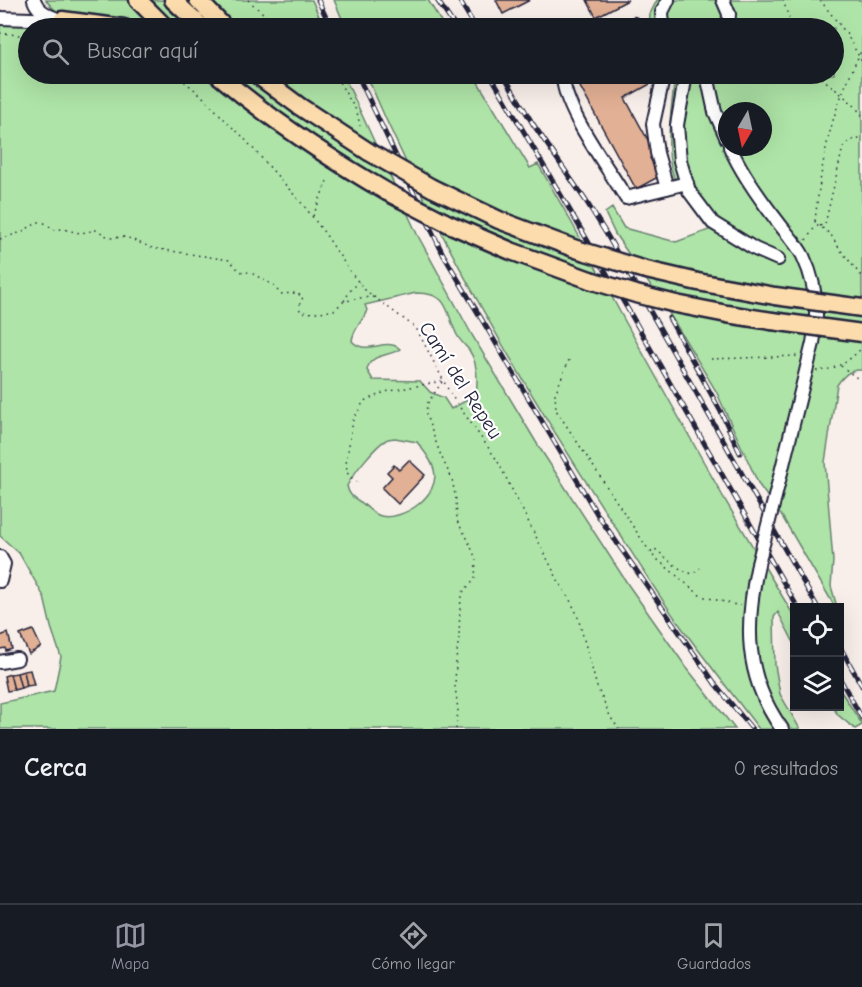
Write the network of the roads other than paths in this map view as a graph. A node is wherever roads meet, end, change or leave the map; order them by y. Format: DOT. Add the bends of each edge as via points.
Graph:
graph roads {
  1 [pos="34,0"];
  2 [pos="138,0"];
  3 [pos="173,0"];
  4 [pos="198,0"];
  5 [pos="668,0"];
  6 [pos="727,2"];
  7 [pos="57,18"];
  8 [pos="156,18"];
  9 [pos="192,18"];
  10 [pos="215,18"];
  11 [pos="661,18"];
  12 [pos="730,18"];
  13 [pos="229,84"];
  14 [pos="269,84"];
  15 [pos="278,84"];
  16 [pos="563,84"];
  17 [pos="662,84"];
  18 [pos="684,84"];
  19 [pos="709,84"];
  20 [pos="299,106"];
  21 [pos="718,117"];
  22 [pos="735,156"];
  23 [pos="687,183"];
  24 [pos="667,188"];
  25 [pos="778,259"];
  26 [pos="862,308"];
  27 [pos="862,333"];
  28 [pos="0,556"];
  29 [pos="0,581"];
  30 [pos="17,659"];
  31 [pos="0,662"];
  32 [pos="782,729"];
  1 -- 7 [label="street" via="39,9"];
  2 -- 8 [label="highway"];
  3 -- 9 [label="highway"];
  4 -- 10 [label="highway"];
  5 -- 11 [label="street"];
  6 -- 12 [label="street"];
  13 -- 27 [label="highway, bridge" via="274,120 350,171 511,252 676,304"];
  14 -- 20 [label="highway"];
  15 -- 20 [label="highway"];
  16 -- 24 [label="street" via="574,115 626,198"];
  17 -- 24 [label="street" via="653,124"];
  18 -- 23 [label="street" via="677,125 680,161"];
  19 -- 21 [label="street"];
  20 -- 26 [label="highway, bridge" via="432,188 499,220 576,249 698,282"];
  22 -- 32 [label="street, bridge" via="758,195 799,249 809,269 816,302 810,356 750,609 749,637 757,681"];
  23 -- 24 [label="street"];
  23 -- 25 [label="street" via="713,223"];
  28 -- 29 [label="street" via="4,564"];
  30 -- 31 [label="street"];
}
